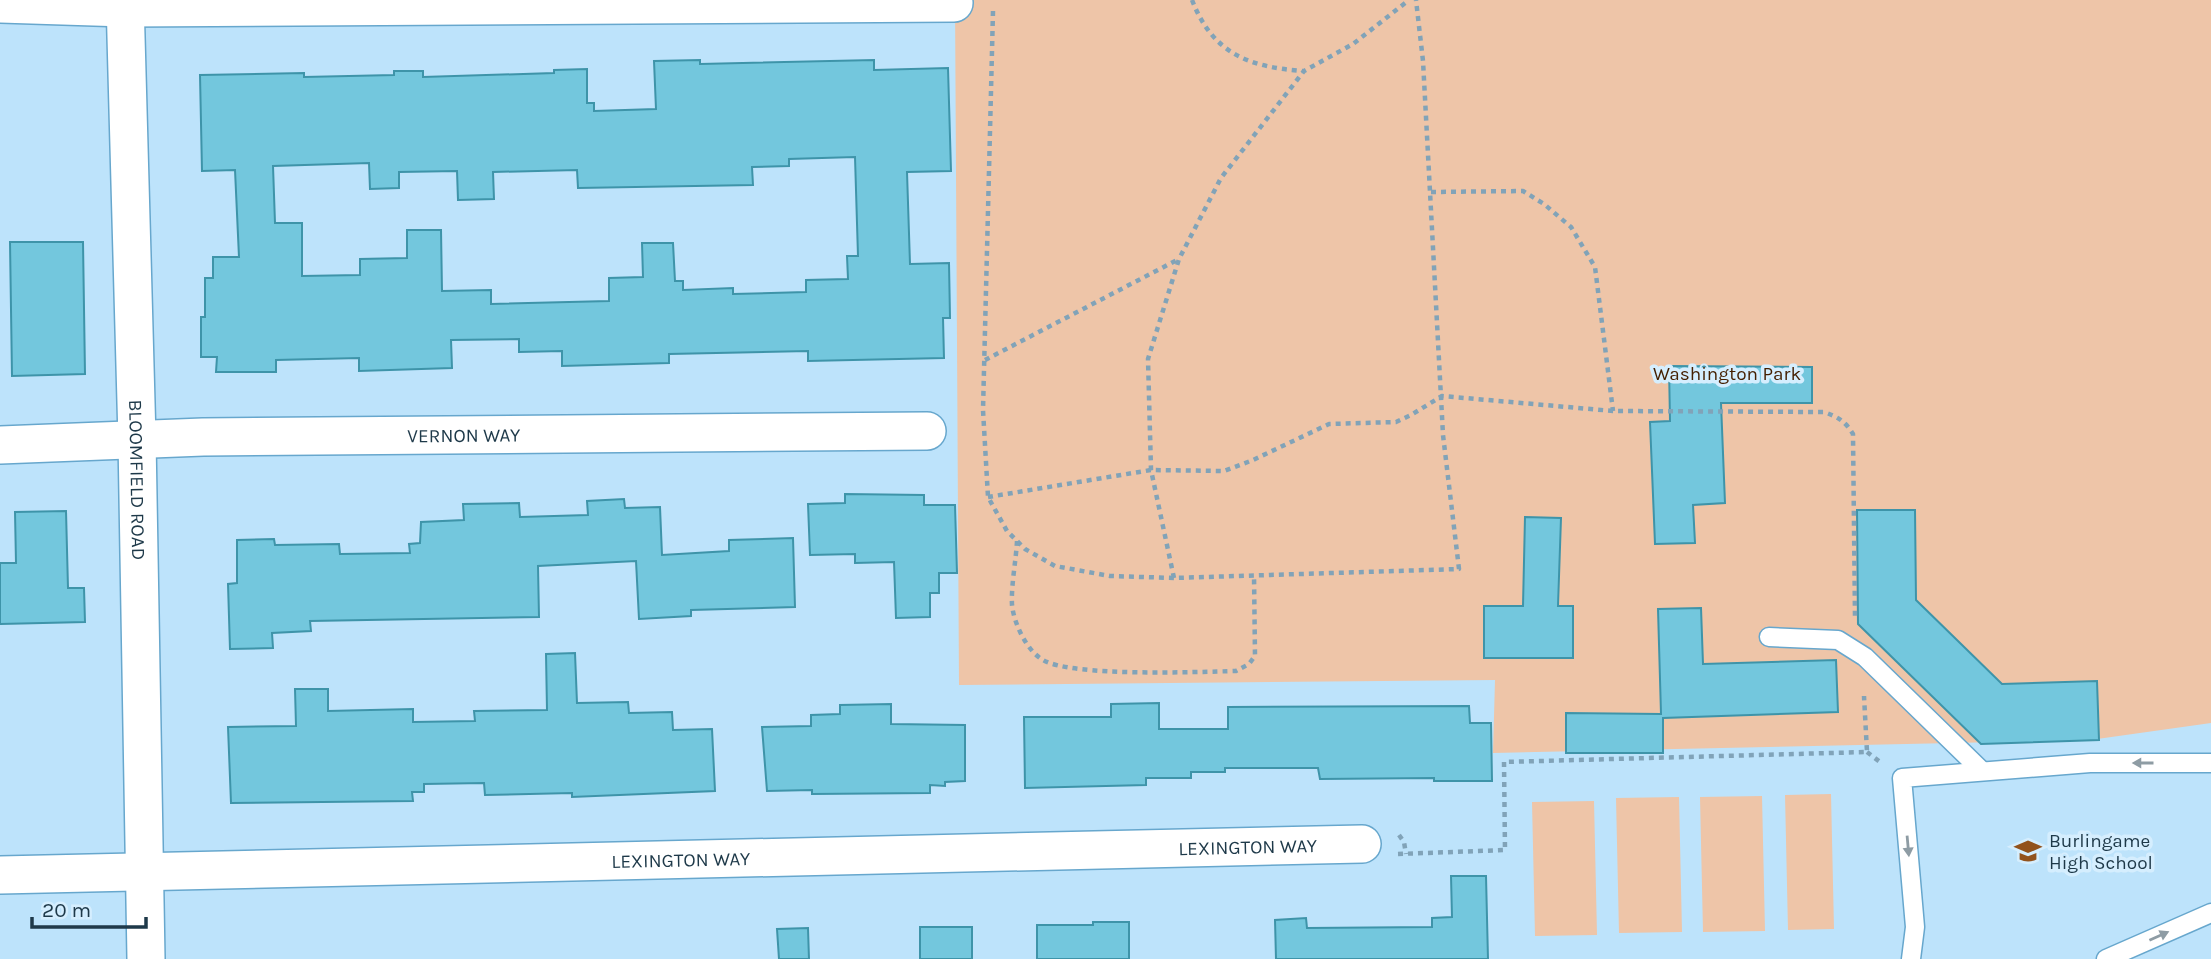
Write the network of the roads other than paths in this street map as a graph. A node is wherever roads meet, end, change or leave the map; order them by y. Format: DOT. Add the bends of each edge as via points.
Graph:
graph roads {
  1 [pos="954,3"];
  2 [pos="0,4"];
  3 [pos="125,4"];
  4 [pos="927,431"];
  5 [pos="138,439"];
  6 [pos="0,444"];
  7 [pos="1769,637"];
  8 [pos="2211,763"];
  9 [pos="1982,771"];
  10 [pos="1362,844"];
  11 [pos="145,872"];
  12 [pos="0,875"];
  13 [pos="2211,913"];
  14 [pos="146,959"];
  15 [pos="1911,959"];
  16 [pos="2106,959"];
  1 -- 3 [label="street"];
  2 -- 3 [label="street"];
  3 -- 5 [label="street, BLOOMFIELD ROAD"];
  4 -- 5 [label="street, VERNON WAY"];
  5 -- 6 [label="street, VERNON WAY"];
  5 -- 11 [label="street, BLOOMFIELD ROAD"];
  7 -- 9 [label="lane" via="1838,640 1855,650"];
  8 -- 9 [label="lane, one-way" via="2090,763"];
  9 -- 15 [label="lane, one-way" via="1902,778 1915,926"];
  10 -- 11 [label="street, LEXINGTON WAY"];
  11 -- 12 [label="street, LEXINGTON WAY"];
  11 -- 14 [label="street, BLOOMFIELD ROAD"];
  16 -- 13 [label="lane, one-way"];
}
